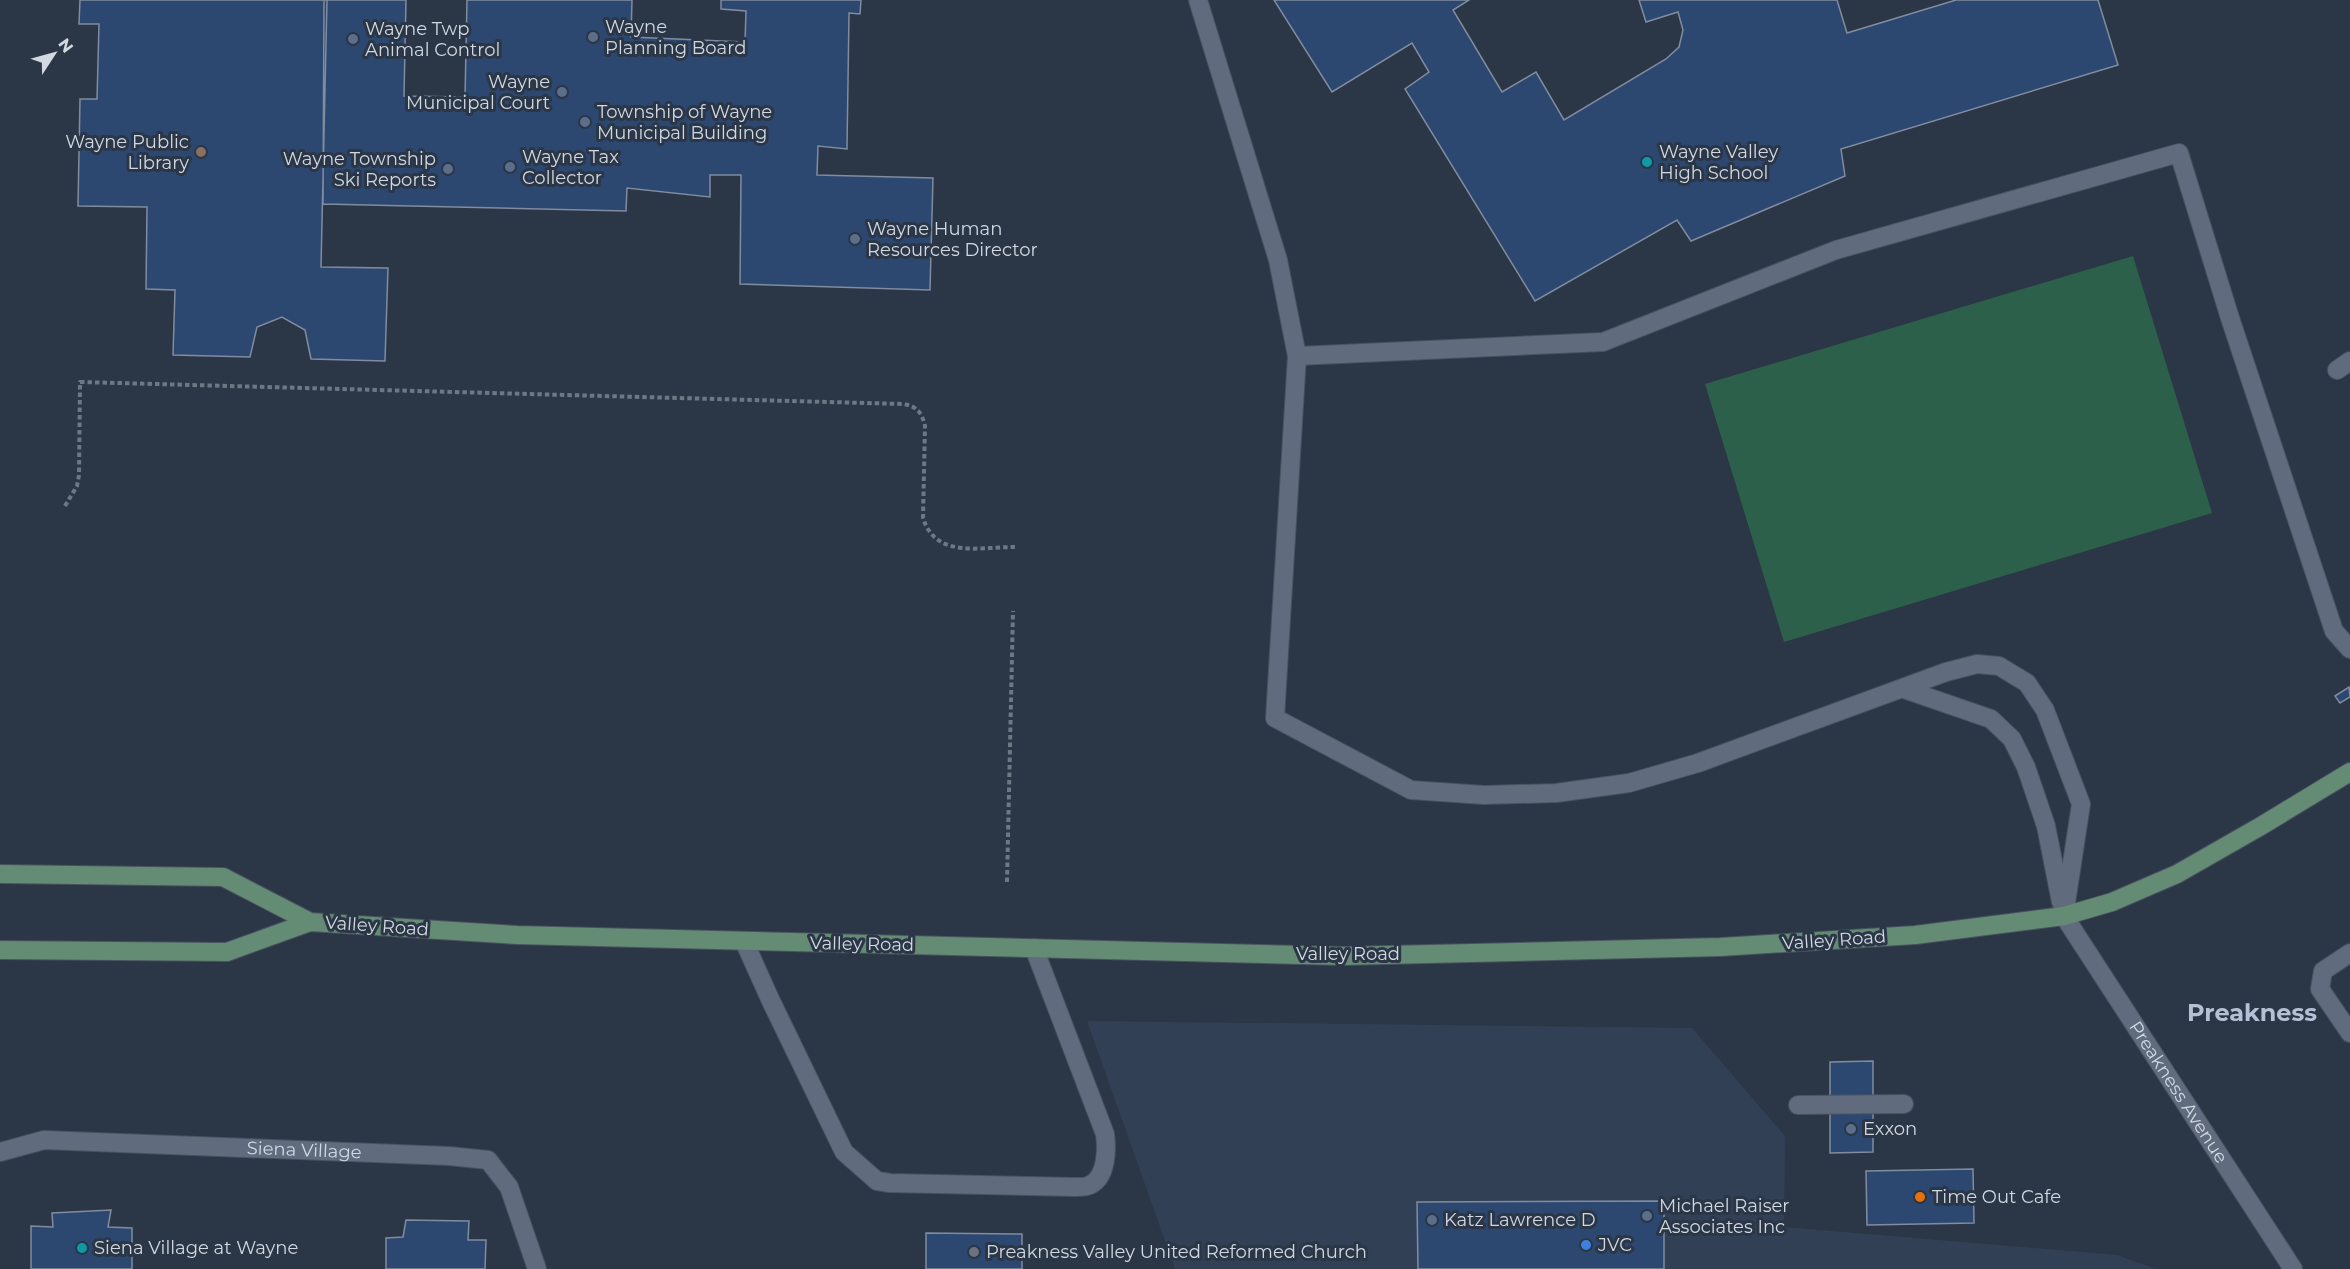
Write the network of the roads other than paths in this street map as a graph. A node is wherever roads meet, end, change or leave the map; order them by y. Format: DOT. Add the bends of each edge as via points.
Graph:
graph roads {
  1 [pos="1198,0"];
  2 [pos="1297,356"];
  3 [pos="2350,650"];
  4 [pos="1904,689"];
  5 [pos="2350,772"];
  6 [pos="0,874"];
  7 [pos="2064,916"];
  8 [pos="310,922"];
  9 [pos="744,941"];
  10 [pos="1034,948"];
  11 [pos="0,950"];
  12 [pos="2350,953"];
  13 [pos="2350,1033"];
  14 [pos="1904,1104"];
  15 [pos="1798,1105"];
  16 [pos="0,1152"];
  17 [pos="537,1269"];
  18 [pos="2293,1269"];
  1 -- 2 [label="main road" via="1278,260"];
  2 -- 3 [label="main road" via="1603,342 1836,249 2180,153 2230,318 2334,631"];
  2 -- 4 [label="main road" via="1275,718 1411,790 1484,795 1556,793 1641,780"];
  4 -- 7 [label="main road" via="1991,719 2012,739 2046,826"];
  4 -- 7 [label="main road" via="1977,664 1999,666 2026,683 2045,710 2081,804"];
  5 -- 7 [label="main road, Valley Road" via="2177,874 2112,902"];
  6 -- 8 [label="main road, Valley Road" via="223,877"];
  7 -- 10 [label="main road, Valley Road" via="1915,935 1720,947 1343,956"];
  7 -- 18 [label="main road, Preakness Avenue"];
  8 -- 9 [label="main road, Valley Road" via="517,935"];
  8 -- 11 [label="main road, Valley Road" via="228,952"];
  9 -- 10 [label="main road, Valley Road"];
  9 -- 10 [label="main road" via="844,1152 877,1181 1091,1185 1104,1166 1105,1134"];
  12 -- 13 [label="main road" via="2323,971 2320,989"];
  14 -- 15 [label="main road"];
  16 -- 17 [label="main road, Siena Village" via="44,1140 488,1160 508,1187"];
}
